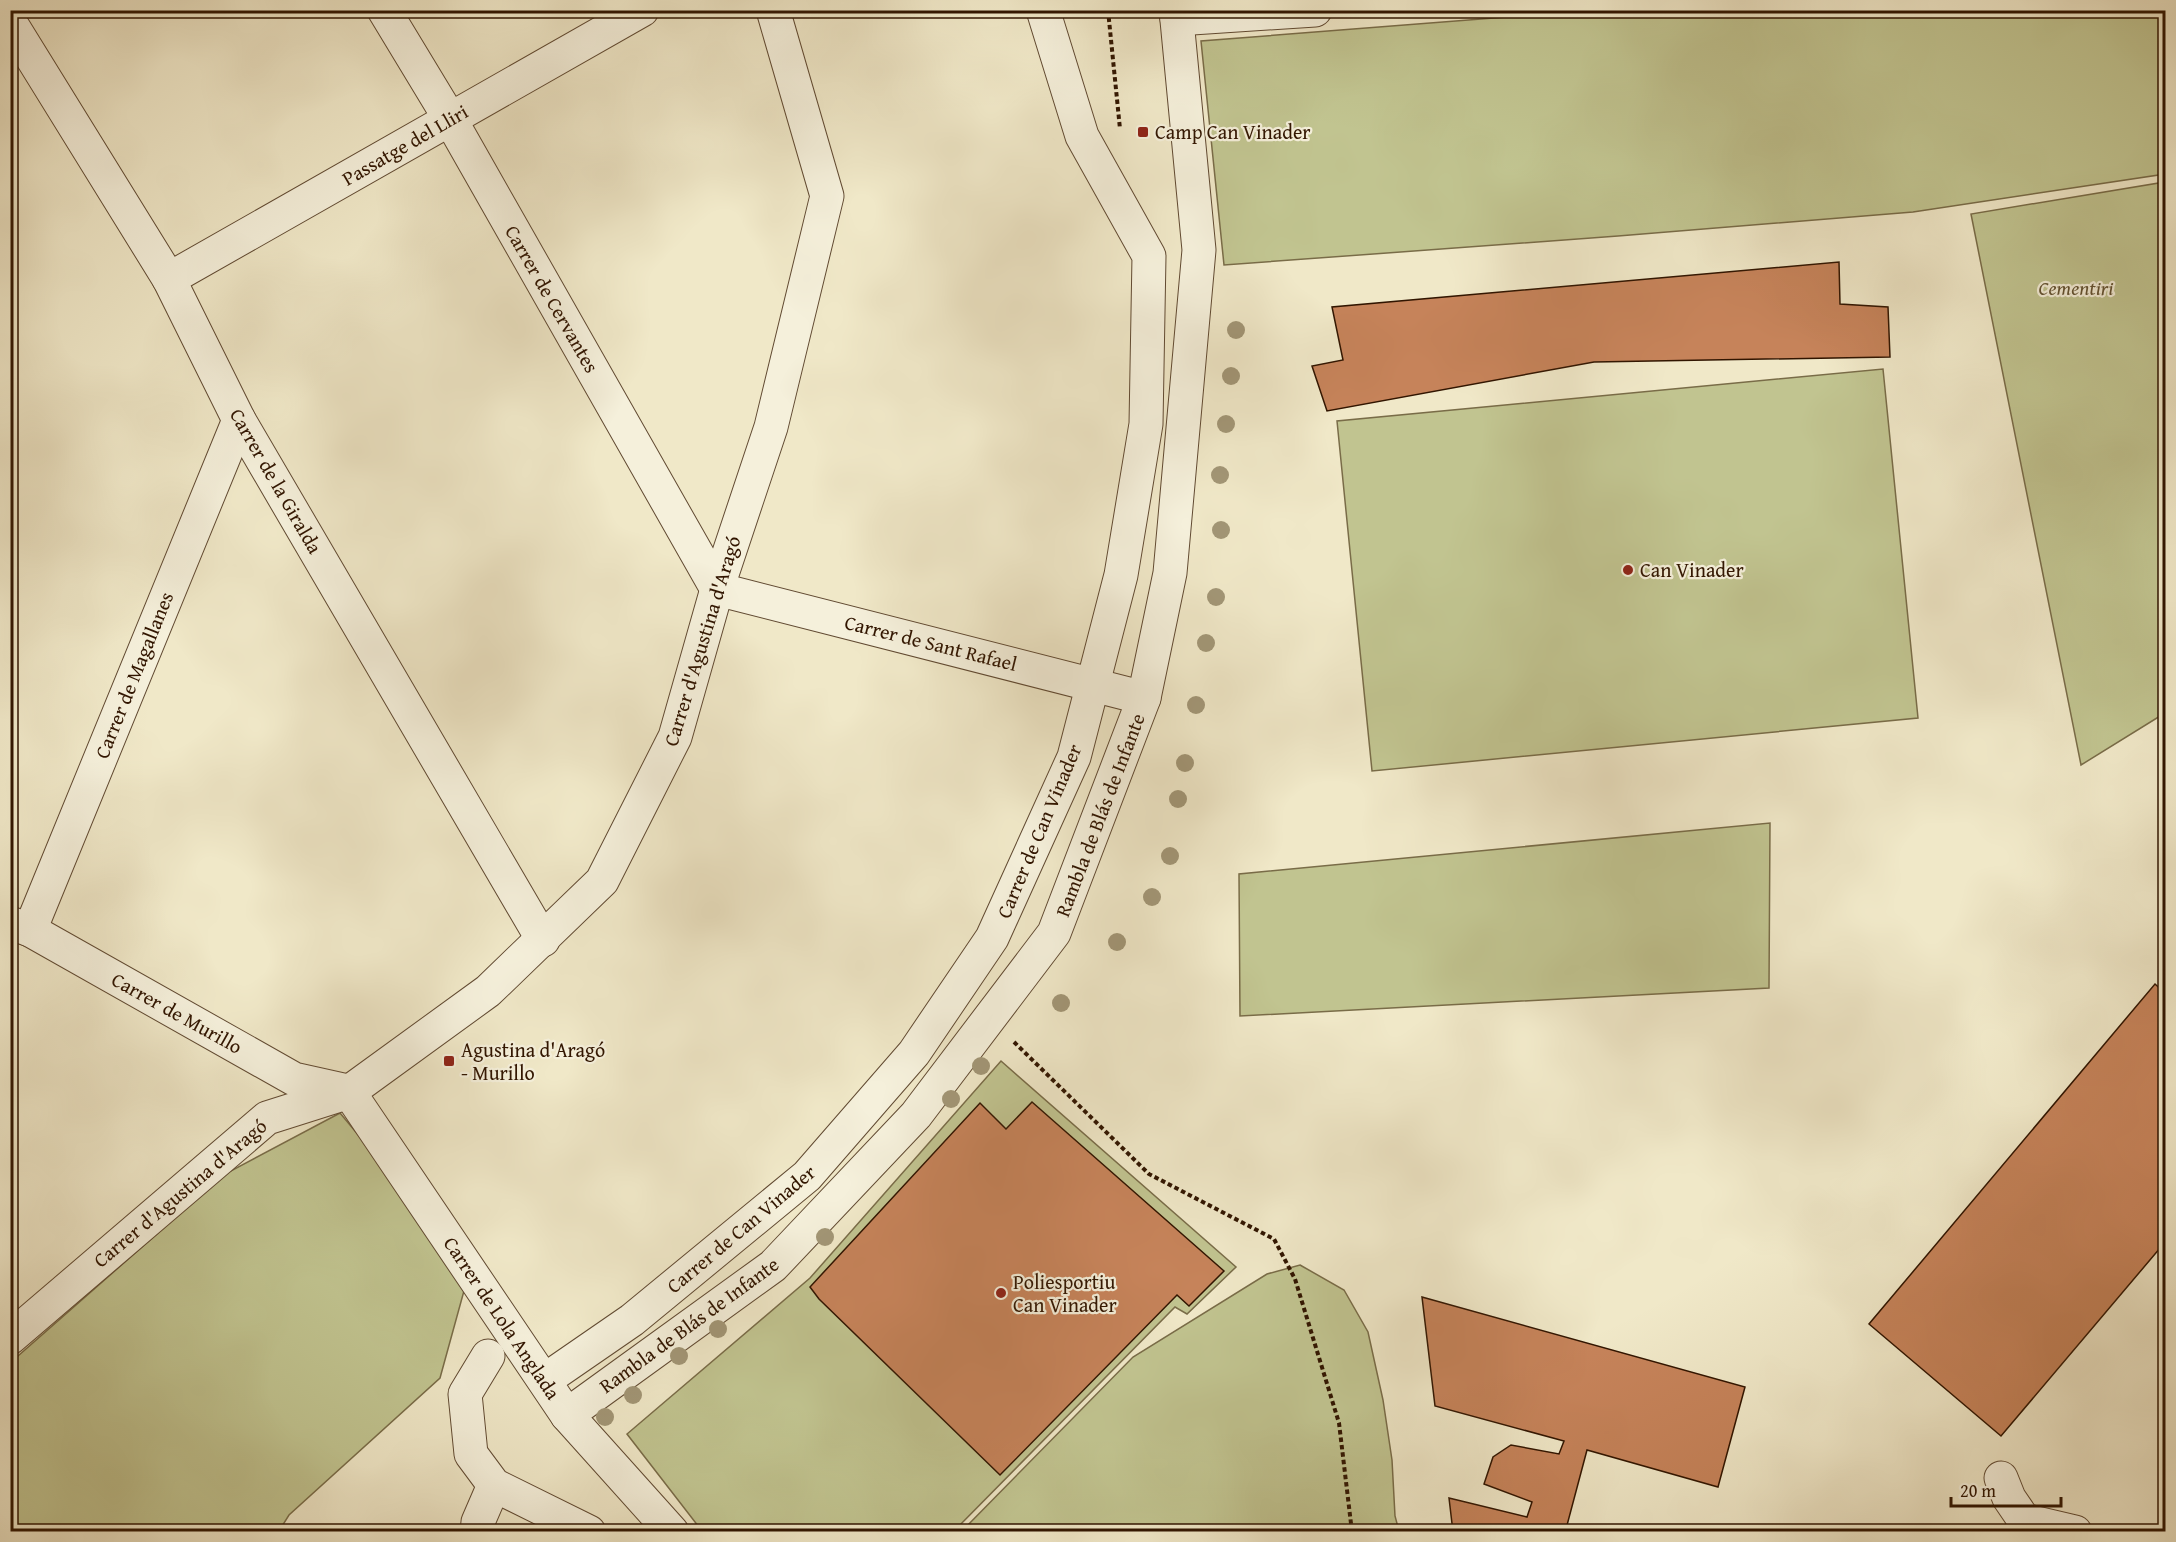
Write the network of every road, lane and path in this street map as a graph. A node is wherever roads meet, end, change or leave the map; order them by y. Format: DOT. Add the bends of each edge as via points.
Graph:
graph roads {
  1 [pos="384,10"];
  2 [pos="642,10"];
  3 [pos="773,10"];
  4 [pos="1044,10"];
  5 [pos="1315,10"];
  6 [pos="1176,15"];
  7 [pos="10,22"];
  8 [pos="450,119"];
  9 [pos="169,279"];
  10 [pos="239,420"];
  11 [pos="717,589"];
  12 [pos="1092,685"];
  13 [pos="1144,698"];
  14 [pos="20,926"];
  15 [pos="543,940"];
  16 [pos="1013,1041"];
  17 [pos="349,1092"];
  18 [pos="10,1338"];
  19 [pos="488,1356"];
  20 [pos="545,1380"];
  21 [pos="567,1415"];
  22 [pos="2001,1478"];
  23 [pos="494,1485"];
  24 [pos="477,1532"];
  25 [pos="589,1532"];
  26 [pos="672,1532"];
  27 [pos="1352,1532"];
  28 [pos="2074,1532"];
  1 -- 8 [label="street, Carrer de Cervantes"];
  2 -- 8 [label="street, Passatge del Lliri"];
  3 -- 11 [label="street, Carrer d'Agustina d'Aragó" via="827,196 771,427"];
  4 -- 12 [label="street, Carrer de Can Vinader" via="1082,136 1149,256 1146,424 1121,575"];
  5 -- 6 [label="street"];
  6 -- 13 [label="street, Rambla de Blás de Infante" via="1199,250 1170,573"];
  7 -- 9 [label="street, Carrer de la Giralda"];
  8 -- 9 [label="street, Passatge del Lliri"];
  8 -- 11 [label="street, Carrer de Cervantes"];
  9 -- 10 [label="street, Carrer de la Giralda"];
  10 -- 14 [label="street, Carrer de Magallanes"];
  10 -- 15 [label="street, Carrer de la Giralda"];
  11 -- 12 [label="street, Carrer de Sant Rafael"];
  11 -- 15 [label="street, Carrer d'Agustina d'Aragó" via="675,737 602,881"];
  12 -- 13 [label="street, Carrer de Sant Rafael"];
  12 -- 20 [label="street, Carrer de Can Vinader" via="1074,757 992,938 914,1053 807,1176 632,1320"];
  13 -- 21 [label="street, Rambla de Blás de Infante" via="1054,933 916,1115 773,1266"];
  14 -- 17 [label="street, Carrer de Murillo" via="294,1079"];
  15 -- 17 [label="street, Carrer d'Agustina d'Aragó" via="488,991"];
  16 -- 27 [label="path" via="1149,1174 1274,1239 1295,1279 1339,1423"];
  17 -- 18 [label="street, Carrer d'Agustina d'Aragó" via="267,1118"];
  17 -- 20 [label="street, Carrer de Lola Anglada"];
  19 -- 23 [label="street" via="465,1394 471,1454"];
  20 -- 21 [label="street, Carrer de Lola Anglada"];
  21 -- 26 [label="street, Carrer de Lola Anglada"];
  22 -- 28 [label="street" via="2024,1520"];
  23 -- 24 [label="street"];
  23 -- 25 [label="street"];
}
